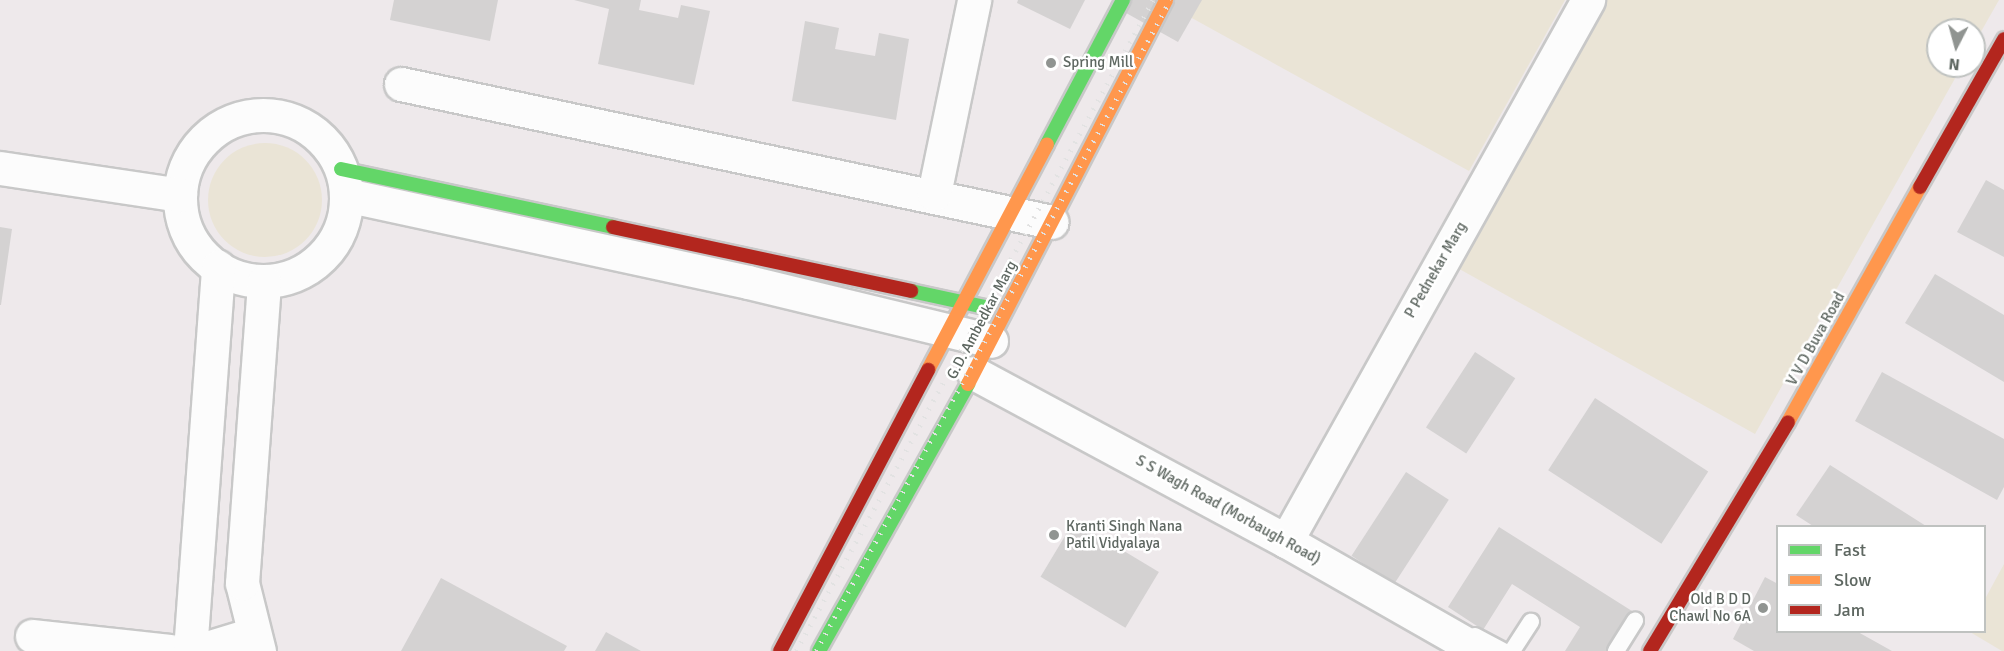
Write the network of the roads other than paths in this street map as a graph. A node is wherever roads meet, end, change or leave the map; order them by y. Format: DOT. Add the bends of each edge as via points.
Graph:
graph roads {
  1 [pos="974,0"];
  2 [pos="1123,0"];
  3 [pos="1166,0"];
  4 [pos="1588,0"];
  5 [pos="2004,39"];
  6 [pos="401,84"];
  7 [pos="0,168"];
  8 [pos="344,182"];
  9 [pos="934,194"];
  10 [pos="180,195"];
  11 [pos="1013,211"];
  12 [pos="1052,222"];
  13 [pos="218,267"];
  14 [pos="264,282"];
  15 [pos="963,301"];
  16 [pos="1005,313"];
  17 [pos="947,330"];
  18 [pos="990,341"];
  19 [pos="974,374"];
  20 [pos="201,506"];
  21 [pos="247,510"];
  22 [pos="1286,541"];
  23 [pos="820,615"];
  24 [pos="1444,620"];
  25 [pos="1635,620"];
  26 [pos="1531,622"];
  27 [pos="32,636"];
  28 [pos="256,643"];
  29 [pos="170,651"];
  30 [pos="190,651"];
  31 [pos="197,651"];
  32 [pos="780,651"];
  33 [pos="819,651"];
  34 [pos="1479,651"];
  35 [pos="1503,651"];
  36 [pos="1512,651"];
  37 [pos="1616,651"];
  38 [pos="1650,651"];
  1 -- 9 [label="street"];
  2 -- 11 [label="main road, G.D. Ambedkar Marg"];
  3 -- 12 [label="main road, G.D. Ambedkar Marg"];
  4 -- 22 [label="street, P Pednekar Marg"];
  5 -- 38 [label="main road, V V D Buva Road" via="1761,470"];
  6 -- 9 [label="street"];
  7 -- 10 [label="street"];
  8 -- 10 [label="street" via="326,142 305,126 280,116 254,115 228,122 206,137 190,157"];
  8 -- 14 [label="street" via="345,218 327,251 313,265 287,278"];
  8 -- 15 [label="main road"];
  8 -- 17 [label="street"];
  9 -- 11 [label="street"];
  10 -- 13 [label="street" via="189,236 206,259"];
  11 -- 12 [label="street"];
  11 -- 15 [label="main road, G.D. Ambedkar Marg"];
  12 -- 16 [label="main road, G.D. Ambedkar Marg"];
  13 -- 14 [label="street" via="230,275"];
  13 -- 20 [label="street"];
  14 -- 21 [label="street"];
  15 -- 16 [label="main road"];
  15 -- 17 [label="main road, G.D. Ambedkar Marg"];
  16 -- 18 [label="main road, G.D. Ambedkar Marg"];
  17 -- 18 [label="street"];
  17 -- 23 [label="main road, G.D. Ambedkar Marg"];
  18 -- 19 [label="main road, G.D. Ambedkar Marg"];
  19 -- 22 [label="street, S S Wagh Road (Morbaugh Road)"];
  19 -- 23 [label="main road, G.D. Ambedkar Marg"];
  20 -- 21 [label="street"];
  20 -- 30 [label="street"];
  21 -- 28 [label="street" via="242,583"];
  22 -- 34 [label="street, S S Wagh Road (Morbaugh Road)"];
  23 -- 32 [label="main road, G.D. Ambedkar Marg"];
  23 -- 33 [label="main road, G.D. Ambedkar Marg"];
  24 -- 35 [label="lane"];
  25 -- 37 [label="lane"];
  26 -- 36 [label="lane"];
  27 -- 29 [label="street"];
  28 -- 31 [label="street"];
}
